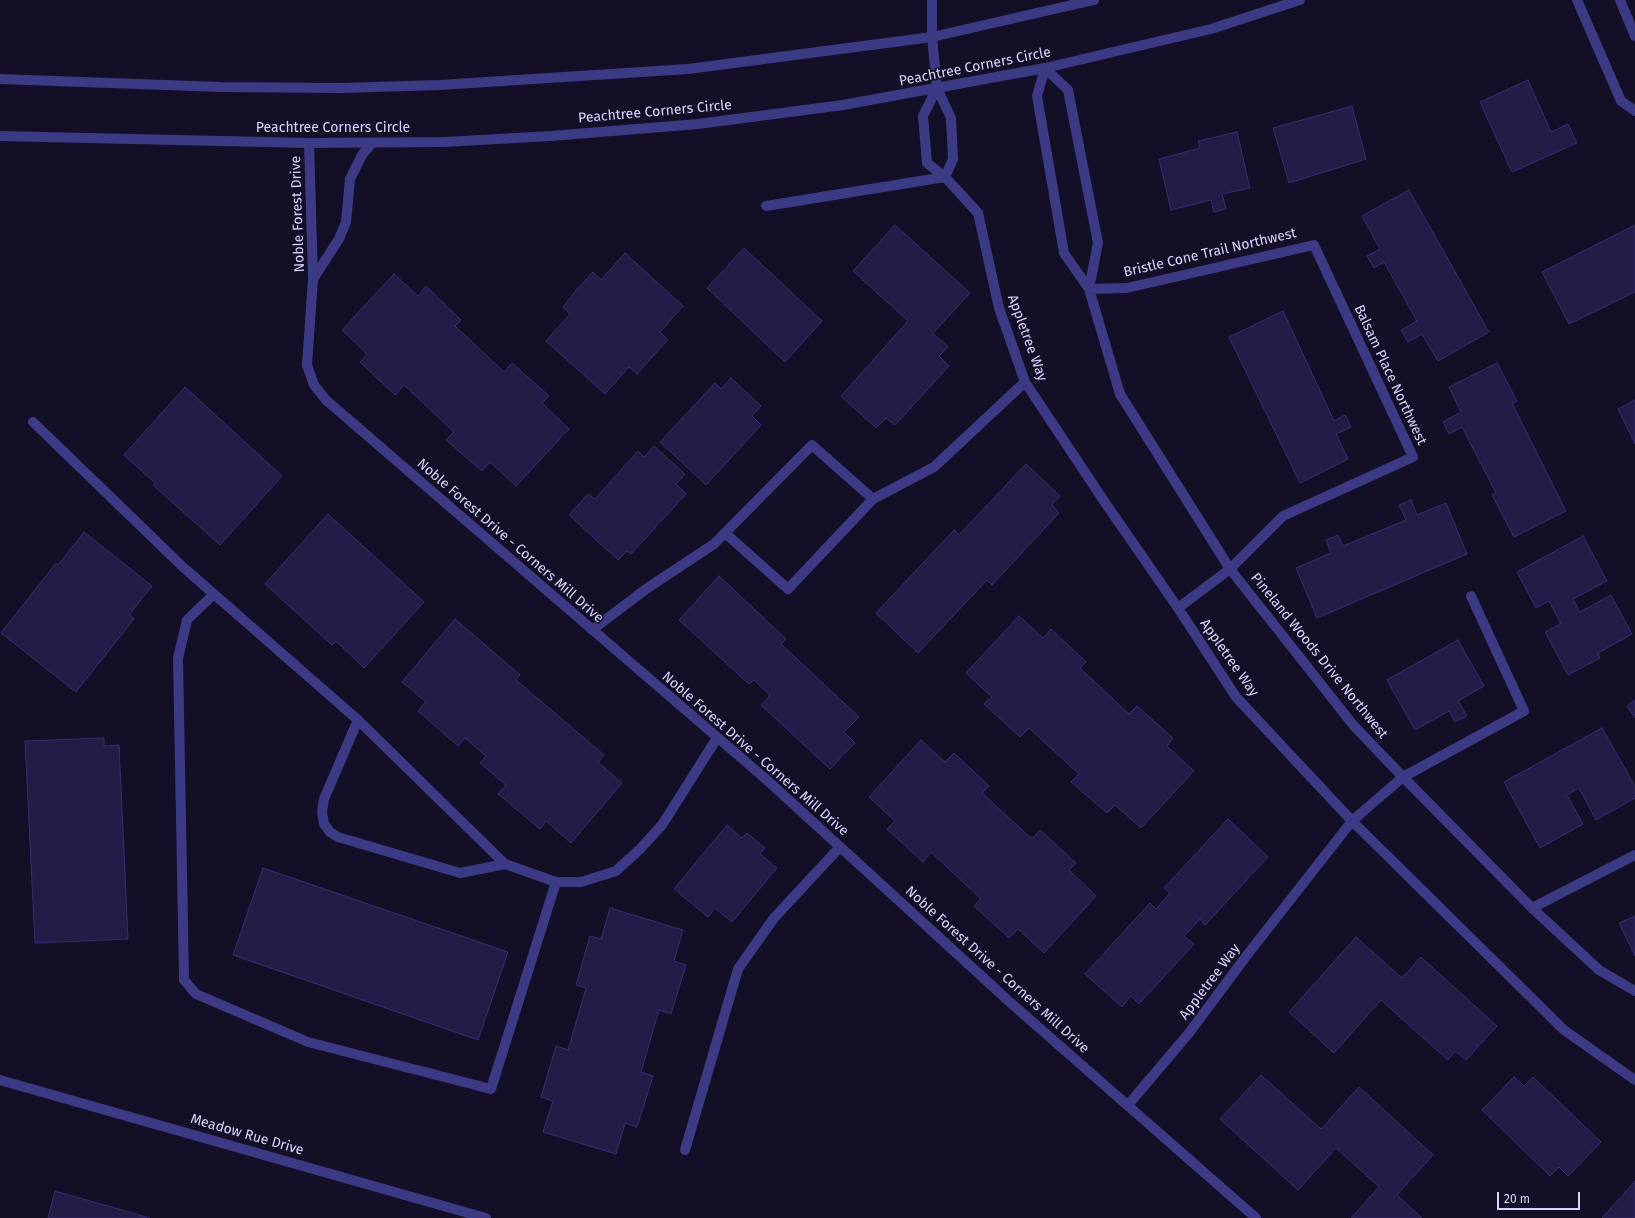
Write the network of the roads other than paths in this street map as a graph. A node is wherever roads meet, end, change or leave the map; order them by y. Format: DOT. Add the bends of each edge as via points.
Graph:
graph roads {
  1 [pos="932,0"];
  2 [pos="1094,0"];
  3 [pos="1300,0"];
  4 [pos="1577,0"];
  5 [pos="1620,0"];
  6 [pos="1635,36"];
  7 [pos="932,37"];
  8 [pos="1045,68"];
  9 [pos="0,79"];
  10 [pos="937,88"];
  11 [pos="1635,111"];
  12 [pos="0,136"];
  13 [pos="372,143"];
  14 [pos="309,144"];
  15 [pos="945,177"];
  16 [pos="766,206"];
  17 [pos="1314,245"];
  18 [pos="313,279"];
  19 [pos="1088,289"];
  20 [pos="1025,382"];
  21 [pos="33,422"];
  22 [pos="873,499"];
  23 [pos="725,533"];
  24 [pos="1230,569"];
  25 [pos="214,594"];
  26 [pos="1471,596"];
  27 [pos="1178,608"];
  28 [pos="592,630"];
  29 [pos="358,720"];
  30 [pos="717,738"];
  31 [pos="1403,777"];
  32 [pos="1352,821"];
  33 [pos="840,847"];
  34 [pos="1635,855"];
  35 [pos="505,864"];
  36 [pos="556,882"];
  37 [pos="1532,908"];
  38 [pos="1635,991"];
  39 [pos="0,1080"];
  40 [pos="1635,1080"];
  41 [pos="1128,1105"];
  42 [pos="685,1150"];
  43 [pos="486,1218"];
  44 [pos="1256,1218"];
  1 -- 7 [label="street"];
  2 -- 7 [label="street"];
  3 -- 8 [label="street, Peachtree Corners Circle" via="1211,29"];
  4 -- 11 [label="street" via="1621,100"];
  5 -- 6 [label="street"];
  7 -- 9 [label="street" via="688,68 440,85 342,88 221,87"];
  7 -- 10 [label="street"];
  8 -- 10 [label="street, Peachtree Corners Circle"];
  8 -- 19 [label="street, Pineland Woods Drive Northwest" via="1037,96 1064,252"];
  8 -- 19 [label="street, Pineland Woods Drive Northwest" via="1068,90 1097,236 1098,243"];
  10 -- 13 [label="street, Peachtree Corners Circle" via="843,106 698,124 551,136"];
  10 -- 15 [label="street" via="951,118 953,159"];
  10 -- 15 [label="street, Appletree Way" via="923,116 927,163"];
  12 -- 14 [label="street, Peachtree Corners Circle"];
  13 -- 14 [label="street, Peachtree Corners Circle"];
  13 -- 18 [label="street, Noble Forest Drive" via="362,155 350,179 346,222 339,239"];
  14 -- 18 [label="street, Noble Forest Drive"];
  15 -- 16 [label="street"];
  15 -- 20 [label="street, Appletree Way" via="978,213 999,308"];
  17 -- 19 [label="street, Bristle Cone Trail Northwest" via="1127,288"];
  17 -- 24 [label="street, Balsam Place Northwest" via="1413,457 1284,516"];
  18 -- 28 [label="street, Noble Forest Drive - Corners Mill Drive" via="307,366 314,385 326,400"];
  19 -- 24 [label="street, Pineland Woods Drive Northwest" via="1120,394"];
  20 -- 22 [label="street" via="934,467"];
  20 -- 27 [label="street, Appletree Way"];
  21 -- 25 [label="street"];
  22 -- 23 [label="street" via="812,445"];
  22 -- 23 [label="street" via="788,589"];
  23 -- 28 [label="street" via="714,544 646,589"];
  24 -- 27 [label="street, Balsam Place Northwest"];
  24 -- 31 [label="street, Pineland Woods Drive Northwest" via="1354,726"];
  25 -- 29 [label="street"];
  25 -- 36 [label="street" via="187,620 178,658 184,980 196,994 308,1042 491,1089"];
  26 -- 31 [label="street" via="1524,711"];
  27 -- 32 [label="street, Appletree Way" via="1236,697"];
  28 -- 30 [label="street, Noble Forest Drive - Corners Mill Drive"];
  29 -- 35 [label="street"];
  29 -- 35 [label="street" via="324,799 324,824 330,832 338,838 460,873"];
  30 -- 33 [label="street, Noble Forest Drive - Corners Mill Drive"];
  30 -- 36 [label="street" via="662,825 616,871 581,882"];
  31 -- 32 [label="street"];
  31 -- 37 [label="street, Pineland Woods Drive Northwest"];
  32 -- 40 [label="street" via="1564,1030"];
  32 -- 41 [label="street, Appletree Way" via="1189,1033"];
  33 -- 41 [label="street, Noble Forest Drive - Corners Mill Drive" via="1012,1004"];
  33 -- 42 [label="street" via="774,918 738,969"];
  34 -- 37 [label="street"];
  35 -- 36 [label="street"];
  37 -- 38 [label="street, Pineland Woods Drive Northwest" via="1599,970"];
  39 -- 43 [label="street, Meadow Rue Drive"];
  41 -- 44 [label="street, Noble Forest Drive - Corners Mill Drive"];
}
